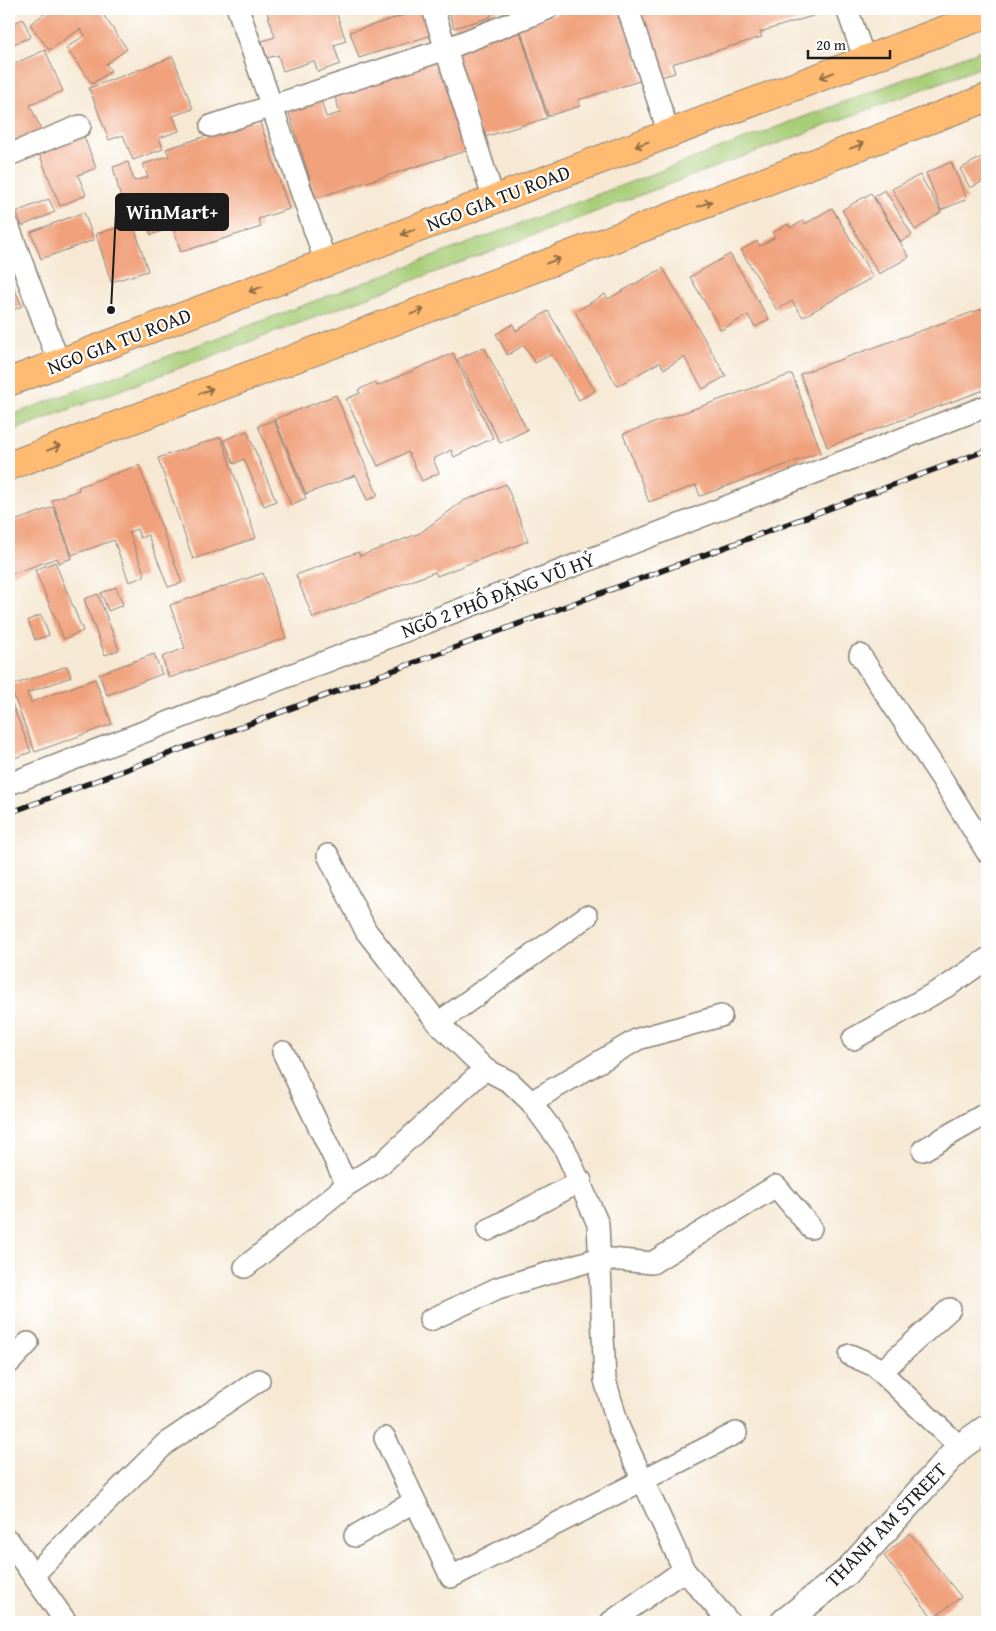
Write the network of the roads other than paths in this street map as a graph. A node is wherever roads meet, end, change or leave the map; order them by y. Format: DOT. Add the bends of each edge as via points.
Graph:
graph roads {
  1 [pos="238,9"];
  2 [pos="433,9"];
  3 [pos="547,9"];
  4 [pos="628,9"];
  5 [pos="847,9"];
  6 [pos="987,14"];
  7 [pos="446,49"];
  8 [pos="865,60"];
  9 [pos="987,98"];
  10 [pos="271,105"];
  11 [pos="80,126"];
  12 [pos="211,126"];
  13 [pos="669,134"];
  14 [pos="9,155"];
  15 [pos="494,200"];
  16 [pos="9,228"];
  17 [pos="326,263"];
  18 [pos="59,363"];
  19 [pos="9,382"];
  20 [pos="987,406"];
  21 [pos="9,466"];
  22 [pos="860,655"];
  23 [pos="9,784"];
  24 [pos="987,852"];
  25 [pos="328,855"];
  26 [pos="587,916"];
  27 [pos="987,959"];
  28 [pos="721,1016"];
  29 [pos="438,1023"];
  30 [pos="853,1039"];
  31 [pos="283,1052"];
  32 [pos="485,1069"];
  33 [pos="531,1102"];
  34 [pos="987,1113"];
  35 [pos="922,1150"];
  36 [pos="581,1181"];
  37 [pos="347,1185"];
  38 [pos="811,1228"];
  39 [pos="488,1230"];
  40 [pos="600,1258"];
  41 [pos="245,1267"];
  42 [pos="950,1309"];
  43 [pos="430,1320"];
  44 [pos="28,1343"];
  45 [pos="850,1355"];
  46 [pos="9,1362"];
  47 [pos="881,1372"];
  48 [pos="259,1380"];
  49 [pos="987,1428"];
  50 [pos="736,1433"];
  51 [pos="385,1438"];
  52 [pos="960,1447"];
  53 [pos="642,1480"];
  54 [pos="415,1500"];
  55 [pos="355,1536"];
  56 [pos="9,1541"];
  57 [pos="684,1570"];
  58 [pos="33,1575"];
  59 [pos="66,1622"];
  60 [pos="611,1622"];
  61 [pos="729,1622"];
  62 [pos="784,1622"];
  1 -- 10 [label="street"];
  2 -- 7 [label="street"];
  3 -- 7 [label="street"];
  4 -- 13 [label="street"];
  5 -- 8 [label="street"];
  6 -- 8 [label="main road, NGO GIA TU ROAD"];
  7 -- 10 [label="street"];
  7 -- 15 [label="street"];
  8 -- 13 [label="main road, NGO GIA TU ROAD, one-way"];
  21 -- 9 [label="main road, one-way"];
  10 -- 12 [label="street"];
  10 -- 17 [label="street"];
  11 -- 14 [label="street"];
  13 -- 15 [label="main road, NGO GIA TU ROAD, one-way"];
  15 -- 17 [label="main road, NGO GIA TU ROAD, one-way"];
  16 -- 18 [label="street"];
  17 -- 18 [label="main road, NGO GIA TU ROAD, one-way"];
  18 -- 19 [label="main road, NGO GIA TU ROAD"];
  20 -- 23 [label="street, NGÕ 2 PHỐ ĐẶNG VŨ HỶ"];
  22 -- 24 [label="street"];
  25 -- 29 [label="street" via="366,932"];
  26 -- 29 [label="street"];
  27 -- 30 [label="street" via="949,985"];
  28 -- 33 [label="street" via="638,1039"];
  29 -- 32 [label="street"];
  31 -- 37 [label="street"];
  32 -- 33 [label="street" via="510,1082"];
  32 -- 37 [label="street" via="382,1164"];
  33 -- 36 [label="street" via="564,1146"];
  34 -- 35 [label="street"];
  36 -- 39 [label="street"];
  36 -- 40 [label="street" via="598,1224"];
  37 -- 41 [label="street"];
  38 -- 40 [label="street" via="776,1186 652,1263"];
  40 -- 43 [label="street" via="498,1288"];
  40 -- 53 [label="street" via="605,1380 619,1428"];
  42 -- 47 [label="street"];
  44 -- 46 [label="street"];
  45 -- 47 [label="street"];
  47 -- 52 [label="street"];
  48 -- 58 [label="street" via="164,1444"];
  49 -- 52 [label="street, THANH AM STREET"];
  50 -- 53 [label="street"];
  51 -- 54 [label="street"];
  52 -- 62 [label="street, THANH AM STREET" via="846,1573"];
  53 -- 54 [label="street" via="451,1577"];
  53 -- 57 [label="street"];
  54 -- 55 [label="street"];
  56 -- 58 [label="street"];
  57 -- 60 [label="street"];
  57 -- 61 [label="street"];
  58 -- 59 [label="street"];
}
